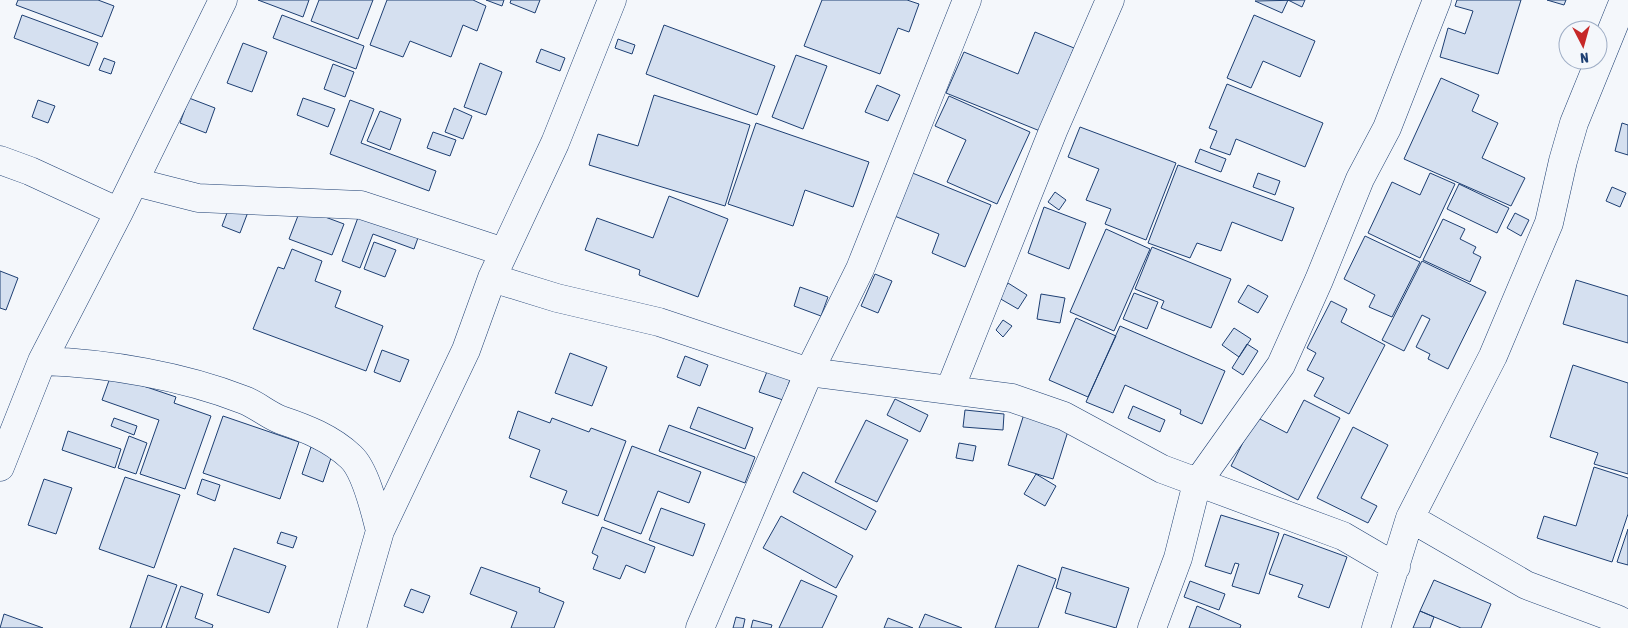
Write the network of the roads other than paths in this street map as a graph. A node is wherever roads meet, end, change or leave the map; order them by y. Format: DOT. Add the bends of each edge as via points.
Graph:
graph roads {
  1 [pos="223,0"];
  2 [pos="612,0"];
  3 [pos="967,0"];
  4 [pos="1110,0"];
  5 [pos="1437,0"];
  6 [pos="1624,0"];
  7 [pos="0,160"];
  8 [pos="135,182"];
  9 [pos="119,212"];
  10 [pos="504,252"];
  11 [pos="492,278"];
  12 [pos="42,361"];
  13 [pos="809,372"];
  14 [pos="950,388"];
  15 [pos="0,467"];
  16 [pos="1197,483"];
  17 [pos="1410,518"];
  18 [pos="380,530"];
  19 [pos="1396,567"];
  20 [pos="1628,625"];
  21 [pos="352,628"];
  22 [pos="700,628"];
  23 [pos="1152,628"];
  24 [pos="1376,628"];
  1 -- 8 [label="street"];
  2 -- 10 [label="street" via="555,143"];
  3 -- 13 [label="street" via="860,269"];
  4 -- 14 [label="street" via="1053,131"];
  5 -- 16 [label="street" via="1387,128 1360,179 1281,364"];
  6 -- 17 [label="street" via="1574,123 1545,232 1494,356"];
  7 -- 9 [label="street"];
  8 -- 9 [label="street"];
  8 -- 10 [label="street" via="198,198 361,205"];
  9 -- 12 [label="street"];
  10 -- 11 [label="street"];
  11 -- 13 [label="street" via="557,298 659,322"];
  11 -- 18 [label="street" via="466,350"];
  12 -- 15 [label="street"];
  12 -- 18 [label="street" via="70,362 198,386 245,400 279,419 318,434 352,458 370,492"];
  13 -- 14 [label="street"];
  13 -- 22 [label="street"];
  14 -- 16 [label="street" via="1012,398 1064,416 1162,469"];
  16 -- 19 [label="street" via="1343,536"];
  16 -- 23 [label="street" via="1178,558"];
  17 -- 19 [label="street"];
  17 -- 20 [label="street" via="1526,585 1617,618"];
  18 -- 21 [label="street"];
  19 -- 24 [label="street"];
}
